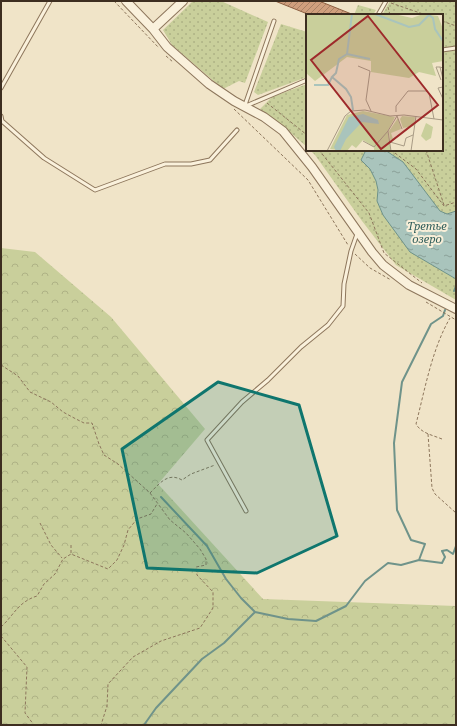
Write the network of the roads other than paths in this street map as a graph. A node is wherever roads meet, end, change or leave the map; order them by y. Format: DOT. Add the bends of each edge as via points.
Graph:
graph roads {
  1 [pos="50,1"];
  2 [pos="126,1"];
  3 [pos="183,1"];
  4 [pos="386,1"];
  5 [pos="379,14"];
  6 [pos="274,21"];
  7 [pos="153,29"];
  8 [pos="456,48"];
  9 [pos="443,50"];
  10 [pos="306,80"];
  11 [pos="1,88"];
  12 [pos="244,107"];
  13 [pos="1,116"];
  14 [pos="237,130"];
  15 [pos="358,232"];
  16 [pos="456,309"];
  17 [pos="246,511"];
  1 -- 11 [label="lane"];
  2 -- 7 [label="street"];
  3 -- 7 [label="street"];
  4 -- 5 [label="lane"];
  6 -- 12 [label="lane"];
  7 -- 12 [label="street" via="167,46 209,84"];
  8 -- 9 [label="lane"];
  10 -- 12 [label="lane"];
  12 -- 15 [label="street" via="283,131"];
  13 -- 14 [label="lane" via="2,121 44,158 95,190 165,164 191,164 210,160"];
  15 -- 16 [label="street" via="383,265 394,274 409,285"];
  15 -- 17 [label="lane" via="344,284 343,306 328,325 242,402 207,440"];
}
